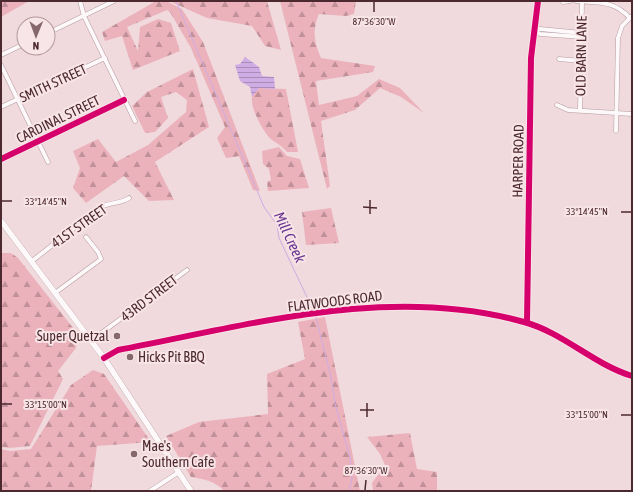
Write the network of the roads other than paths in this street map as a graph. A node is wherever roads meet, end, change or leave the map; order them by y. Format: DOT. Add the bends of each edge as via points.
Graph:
graph roads {
  1 [pos="80,1"];
  2 [pos="114,1"];
  3 [pos="538,1"];
  4 [pos="570,1"];
  5 [pos="576,1"];
  6 [pos="563,2"];
  7 [pos="582,2"];
  8 [pos="84,16"];
  9 [pos="631,17"];
  10 [pos="56,29"];
  11 [pos="533,31"];
  12 [pos="582,35"];
  13 [pos="16,48"];
  14 [pos="1,56"];
  15 [pos="105,58"];
  16 [pos="559,60"];
  17 [pos="581,61"];
  18 [pos="1,65"];
  19 [pos="17,100"];
  20 [pos="124,100"];
  21 [pos="557,105"];
  22 [pos="1,107"];
  23 [pos="580,110"];
  24 [pos="617,113"];
  25 [pos="632,114"];
  26 [pos="135,122"];
  27 [pos="616,131"];
  28 [pos="38,142"];
  29 [pos="1,159"];
  30 [pos="48,162"];
  31 [pos="129,198"];
  32 [pos="2,223"];
  33 [pos="86,237"];
  34 [pos="32,261"];
  35 [pos="188,270"];
  36 [pos="55,293"];
  37 [pos="527,322"];
  38 [pos="90,340"];
  39 [pos="104,358"];
  40 [pos="632,376"];
  41 [pos="179,472"];
  42 [pos="150,491"];
  43 [pos="191,491"];
  1 -- 8 [label="street"];
  2 -- 8 [label="street"];
  3 -- 11 [label="street, HARPER ROAD"];
  4 -- 6 [label="street"];
  5 -- 7 [label="street"];
  7 -- 9 [label="street" via="612,4"];
  7 -- 12 [label="street, OLD BARN LANE"];
  8 -- 10 [label="street"];
  8 -- 15 [label="street"];
  9 -- 24 [label="street" via="622,26 618,38"];
  11 -- 12 [label="street" via="540,29"];
  11 -- 37 [label="street, HARPER ROAD"];
  12 -- 17 [label="street, OLD BARN LANE"];
  13 -- 14 [label="street"];
  15 -- 19 [label="street, SMITH STREET"];
  15 -- 20 [label="street"];
  16 -- 17 [label="street"];
  17 -- 23 [label="street, OLD BARN LANE"];
  18 -- 19 [label="street"];
  19 -- 22 [label="street, SMITH STREET"];
  19 -- 28 [label="street"];
  20 -- 26 [label="street"];
  20 -- 28 [label="street, CARDINAL STREET"];
  21 -- 23 [label="street"];
  23 -- 24 [label="street"];
  24 -- 25 [label="street"];
  24 -- 27 [label="street"];
  28 -- 29 [label="street, CARDINAL STREET"];
  28 -- 30 [label="street"];
  31 -- 34 [label="street, 41ST STREET" via="120,204 101,207"];
  32 -- 34 [label="highway"];
  33 -- 36 [label="street" via="98,252 100,259"];
  34 -- 36 [label="highway"];
  35 -- 38 [label="street, 43RD STREET"];
  36 -- 38 [label="highway"];
  37 -- 39 [label="street, FLATWOODS ROAD" via="492,314 417,307 368,307 306,314 118,350"];
  37 -- 40 [label="street, FLATWOODS ROAD" via="566,341 612,369"];
  38 -- 39 [label="highway"];
  39 -- 41 [label="highway"];
  41 -- 42 [label="street"];
  41 -- 43 [label="highway"];
}
